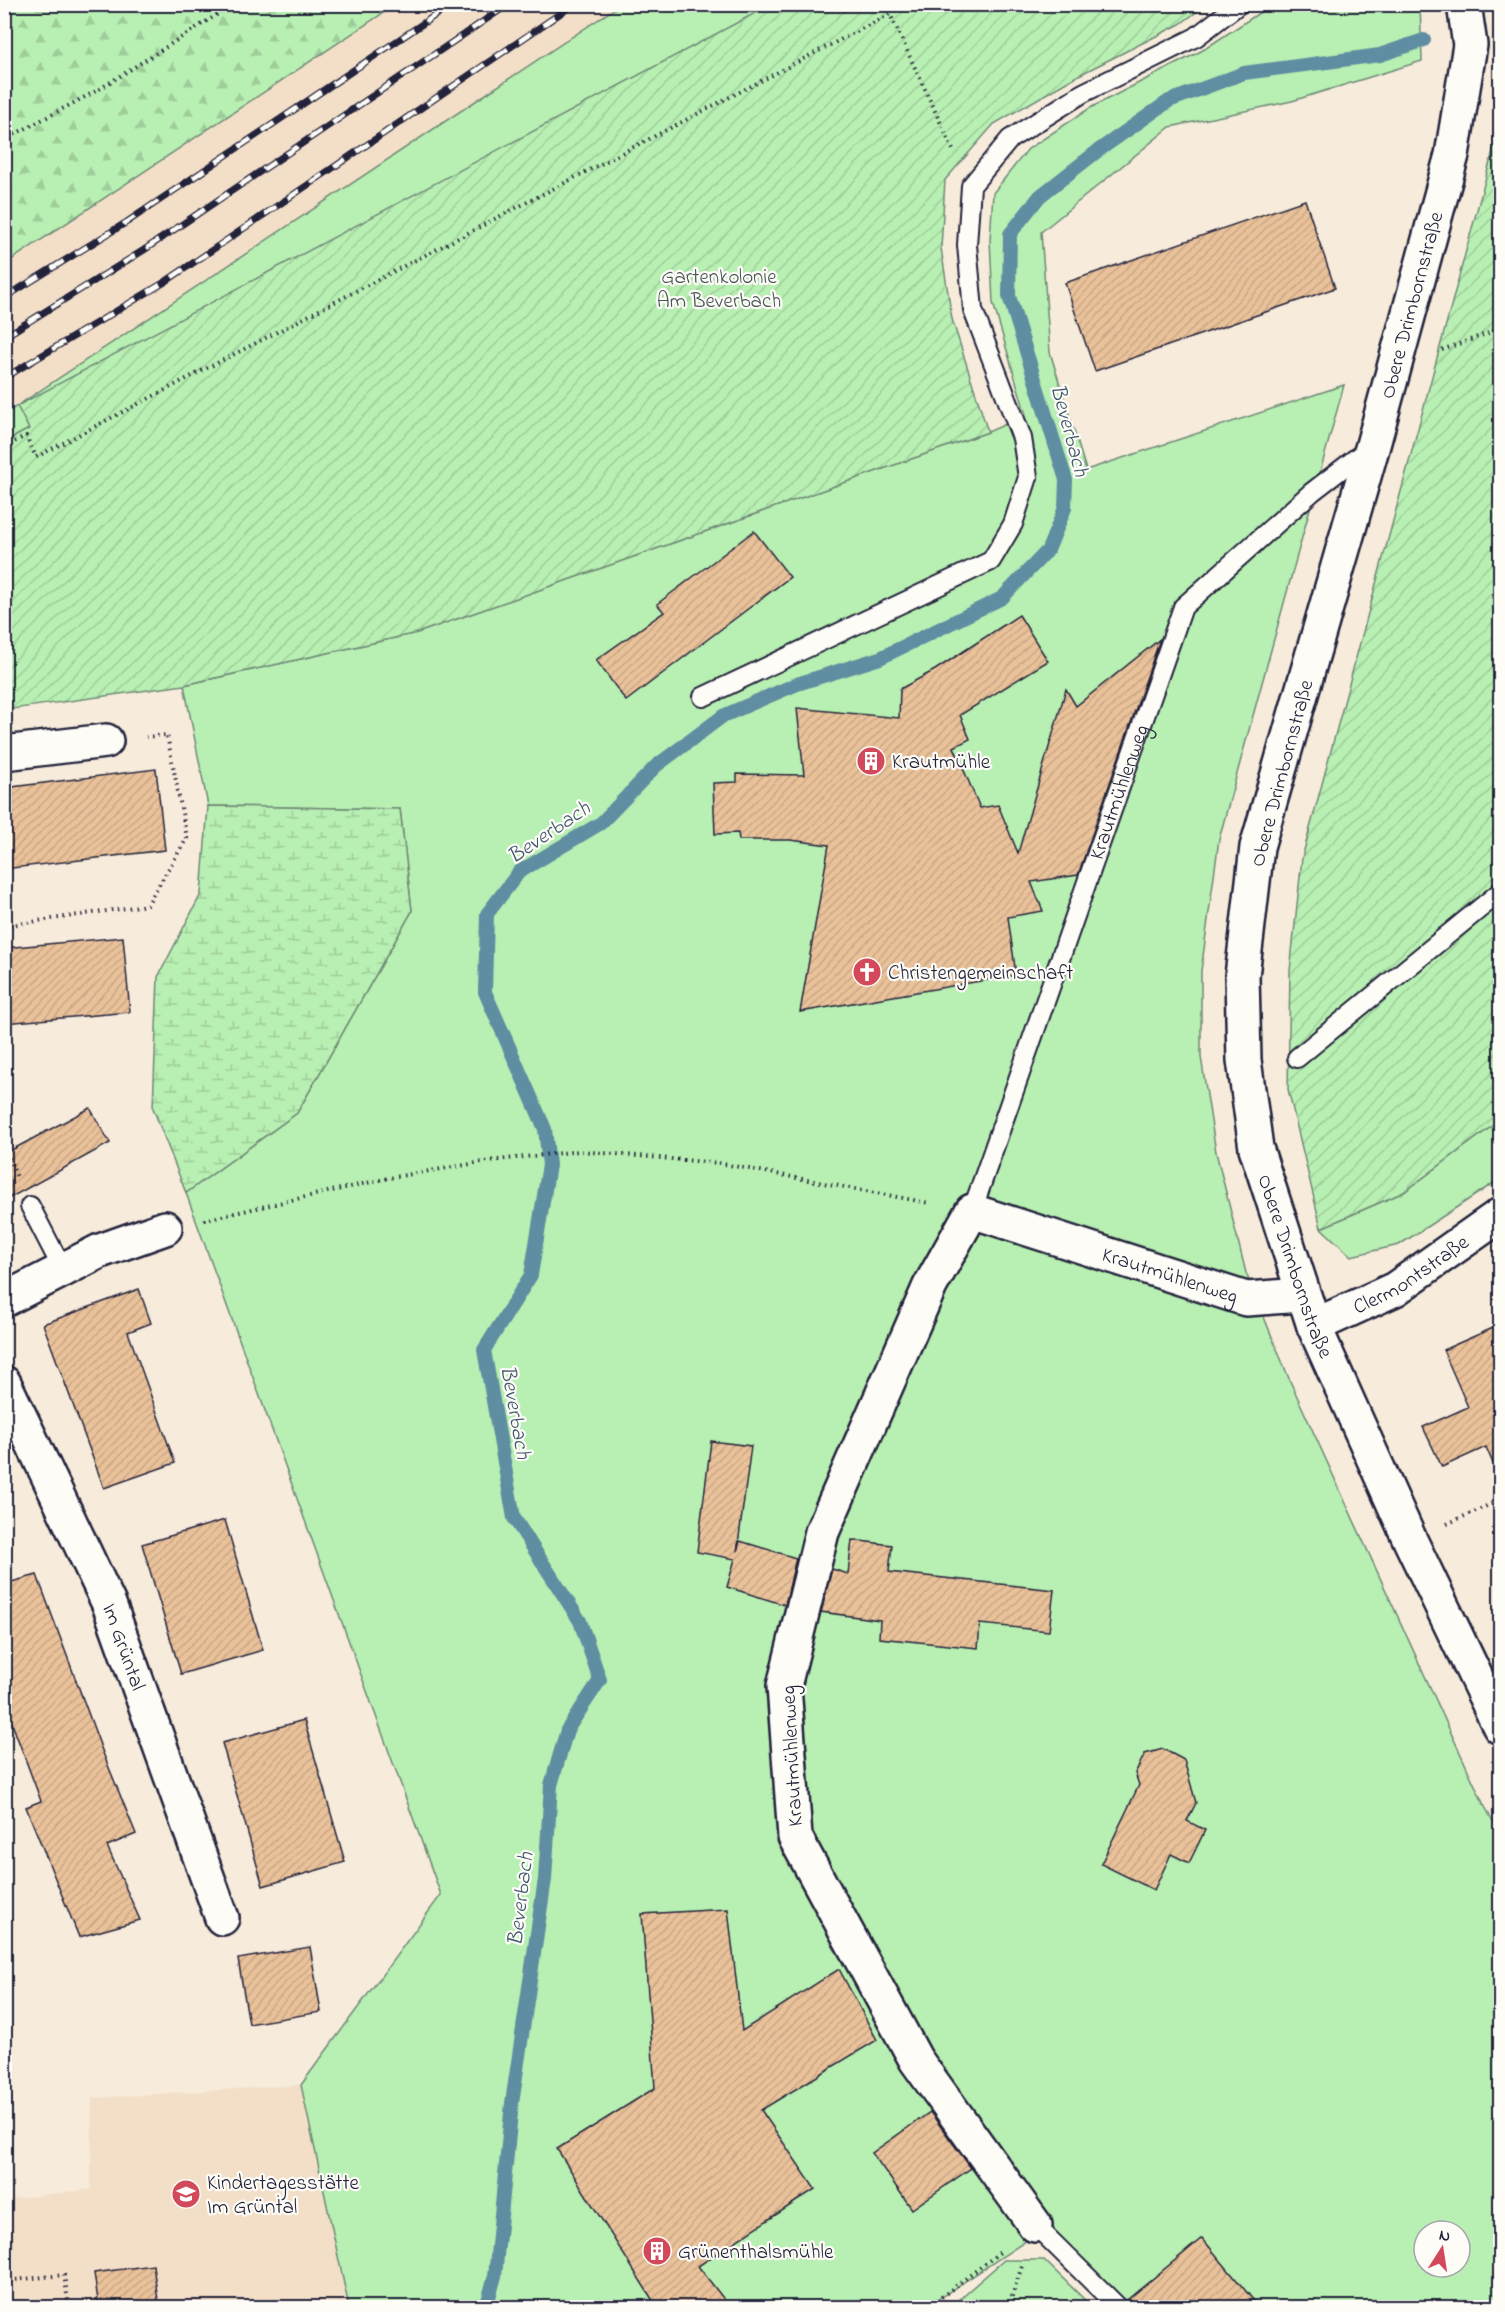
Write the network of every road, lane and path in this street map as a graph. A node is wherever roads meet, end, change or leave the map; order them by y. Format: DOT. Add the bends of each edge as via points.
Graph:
graph roads {
  1 [pos="234,4"];
  2 [pos="1239,4"];
  3 [pos="1464,4"];
  4 [pos="4,140"];
  5 [pos="970,186"];
  6 [pos="1500,329"];
  7 [pos="1394,368"];
  8 [pos="1372,445"];
  9 [pos="4,447"];
  10 [pos="703,697"];
  11 [pos="106,741"];
  12 [pos="4,753"];
  13 [pos="1500,879"];
  14 [pos="1498,895"];
  15 [pos="4,926"];
  16 [pos="1297,1058"];
  17 [pos="30,1206"];
  18 [pos="972,1211"];
  19 [pos="1500,1215"];
  20 [pos="165,1228"];
  21 [pos="63,1270"];
  22 [pos="1303,1295"];
  23 [pos="4,1300"];
  24 [pos="1314,1326"];
  25 [pos="4,1383"];
  26 [pos="1500,1500"];
  27 [pos="1410,1540"];
  28 [pos="1500,1727"];
  29 [pos="222,1918"];
  30 [pos="1035,2225"];
  31 [pos="4,2281"];
  32 [pos="69,2307"];
  33 [pos="927,2307"];
  34 [pos="1119,2307"];
  1 -- 4 [label="path" via="98,90"];
  2 -- 5 [label="lane" via="1196,37 1083,93 1010,139"];
  3 -- 7 [label="street, Obere Drimbornstraße" via="1470,45 1452,155"];
  5 -- 9 [label="path" via="890,14 36,457 26,436"];
  5 -- 10 [label="lane" via="967,245 973,310 1022,438 1028,477 1013,524 991,561"];
  6 -- 7 [label="path"];
  7 -- 8 [label="street, Obere Drimbornstraße"];
  8 -- 18 [label="lane, Krautmühlenweg" via="1312,492 1183,607"];
  8 -- 22 [label="street, Obere Drimbornstraße" via="1257,847 1242,976 1244,1060 1256,1148"];
  11 -- 12 [label="street"];
  11 -- 15 [label="path" via="167,735 187,838 147,905"];
  13 -- 14 [label="lane"];
  14 -- 16 [label="lane"];
  17 -- 21 [label="lane"];
  18 -- 20 [label="path" via="718,1163 580,1151 488,1161 389,1179"];
  18 -- 22 [label="street, Krautmühlenweg" via="1246,1299"];
  18 -- 30 [label="street, Krautmühlenweg" via="930,1286 822,1532 784,1686 795,1837 916,2060"];
  19 -- 24 [label="street, Clermontstraße" via="1395,1289"];
  20 -- 21 [label="street" via="100,1251"];
  21 -- 23 [label="street"];
  22 -- 24 [label="street, Obere Drimbornstraße"];
  24 -- 27 [label="street, Obere Drimbornstraße"];
  25 -- 29 [label="street, Im Grüntal" via="109,1604"];
  26 -- 27 [label="path"];
  27 -- 28 [label="street, Obere Drimbornstraße"];
  30 -- 33 [label="path"];
  30 -- 34 [label="lane, Krautmühlenweg"];
  31 -- 32 [label="path" via="64,2275"];
}
